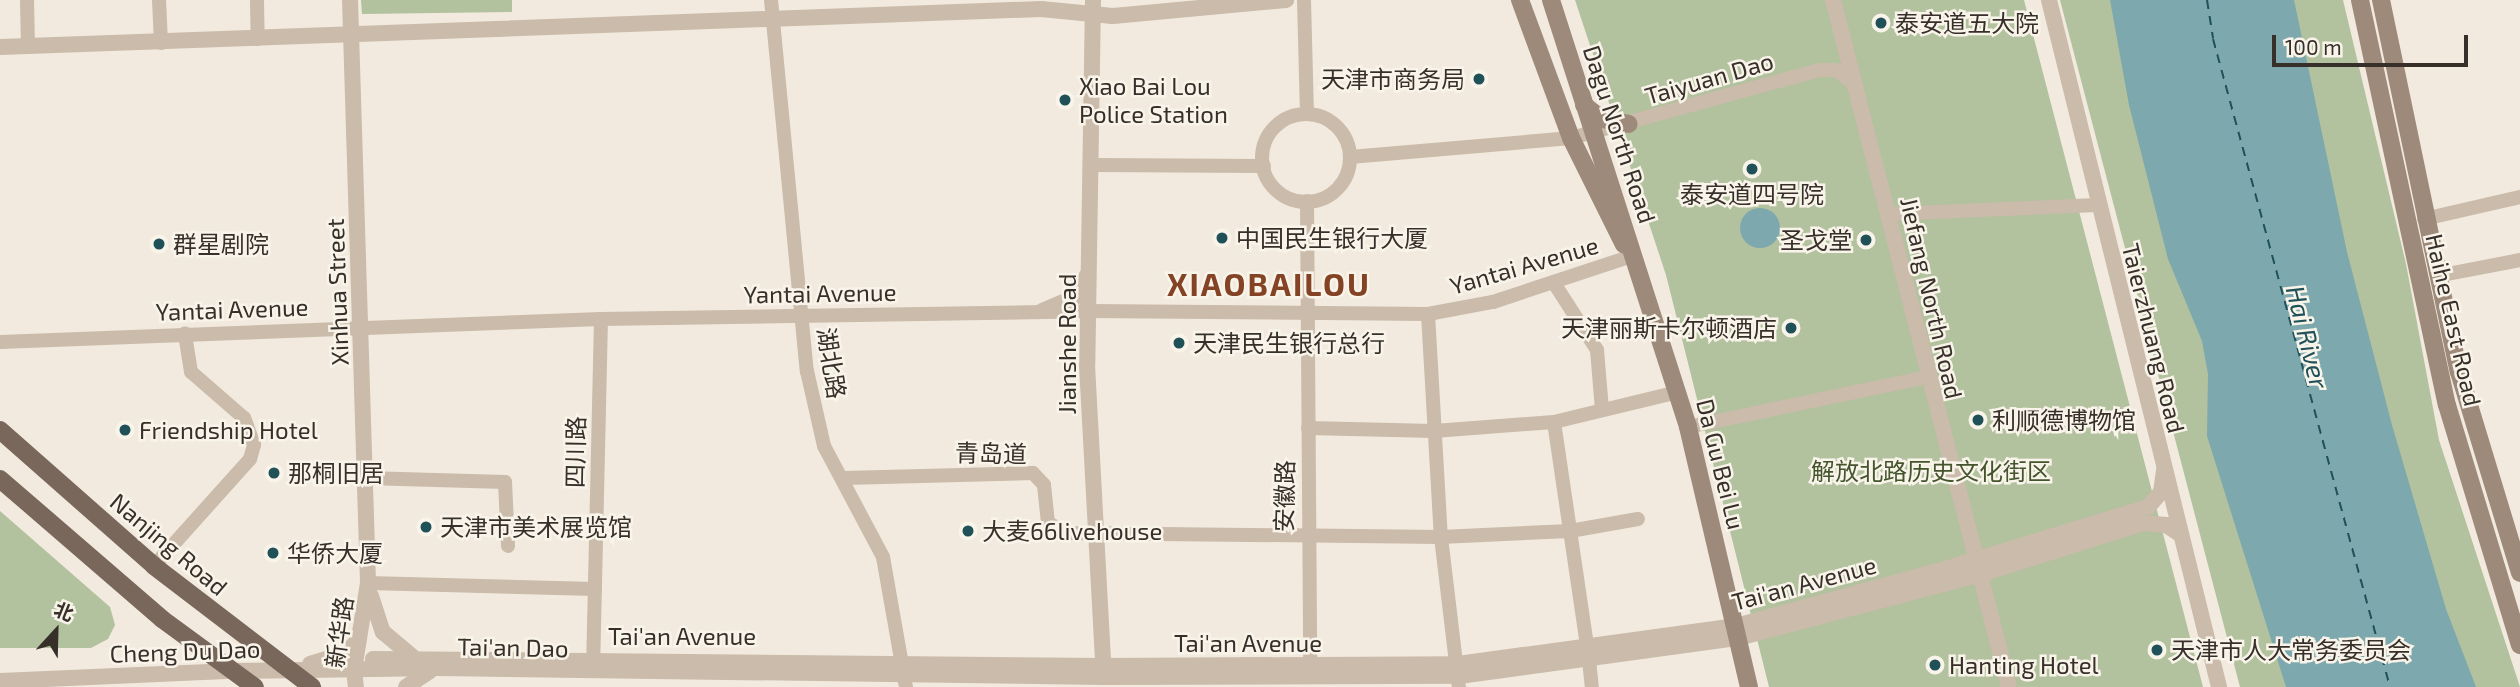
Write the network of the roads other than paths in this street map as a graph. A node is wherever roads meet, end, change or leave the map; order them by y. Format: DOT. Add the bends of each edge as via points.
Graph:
graph roads {
  1 [pos="27,0"];
  2 [pos="159,0"];
  3 [pos="257,0"];
  4 [pos="350,0"];
  5 [pos="771,0"];
  6 [pos="1110,0"];
  7 [pos="1286,0"];
  8 [pos="1304,0"];
  9 [pos="1552,0"];
  10 [pos="1833,0"];
  11 [pos="2049,0"];
  12 [pos="2360,0"];
  13 [pos="2381,0"];
  14 [pos="1522,4"];
  15 [pos="1093,7"];
  16 [pos="772,17"];
  17 [pos="352,35"];
  18 [pos="258,39"];
  19 [pos="161,43"];
  20 [pos="28,46"];
  21 [pos="0,47"];
  22 [pos="1855,85"];
  23 [pos="1582,103"];
  24 [pos="1307,114"];
  25 [pos="1629,124"];
  26 [pos="1592,133"];
  27 [pos="1571,138"];
  28 [pos="1350,158"];
  29 [pos="1092,165"];
  30 [pos="1264,166"];
  31 [pos="2520,197"];
  32 [pos="1307,201"];
  33 [pos="2097,205"];
  34 [pos="1889,214"];
  35 [pos="2424,219"];
  36 [pos="1633,257"];
  37 [pos="2520,260"];
  38 [pos="1090,262"];
  39 [pos="2437,276"];
  40 [pos="1554,283"];
  41 [pos="1042,311"];
  42 [pos="1088,311"];
  43 [pos="1308,314"];
  44 [pos="1428,314"];
  45 [pos="802,317"];
  46 [pos="601,319"];
  47 [pos="360,327"];
  48 [pos="185,333"];
  49 [pos="0,342"];
  50 [pos="1927,377"];
  51 [pos="1678,391"];
  52 [pos="1602,410"];
  53 [pos="1554,422"];
  54 [pos="1688,427"];
  55 [pos="1308,428"];
  56 [pos="0,430"];
  57 [pos="1434,431"];
  58 [pos="2164,470"];
  59 [pos="366,478"];
  60 [pos="844,478"];
  61 [pos="0,479"];
  62 [pos="1638,519"];
  63 [pos="1964,519"];
  64 [pos="1570,531"];
  65 [pos="1095,533"];
  66 [pos="2180,534"];
  67 [pos="1306,535"];
  68 [pos="1441,537"];
  69 [pos="508,546"];
  70 [pos="2014,548"];
  71 [pos="154,566"];
  72 [pos="1976,568"];
  73 [pos="2520,573"];
  74 [pos="368,583"];
  75 [pos="596,589"];
  76 [pos="1737,632"];
  77 [pos="358,641"];
  78 [pos="2520,645"];
  79 [pos="1588,653"];
  80 [pos="412,656"];
  81 [pos="355,665"];
  82 [pos="593,665"];
  83 [pos="438,668"];
  84 [pos="287,670"];
  85 [pos="232,671"];
  86 [pos="1310,672"];
  87 [pos="905,674"];
  88 [pos="1459,676"];
  89 [pos="1104,677"];
  90 [pos="0,681"];
  91 [pos="255,687"];
  92 [pos="312,687"];
  93 [pos="356,687"];
  94 [pos="406,687"];
  95 [pos="1592,687"];
  96 [pos="1749,687"];
  97 [pos="2009,687"];
  98 [pos="2219,687"];
  1 -- 20 [label="street"];
  2 -- 19 [label="street"];
  3 -- 18 [label="street"];
  4 -- 17 [label="street, Xinhua Street"];
  5 -- 16 [label="street, 湖北路"];
  6 -- 15 [label="street"];
  7 -- 15 [label="street"];
  8 -- 24 [label="street"];
  9 -- 23 [label="main road, Dagu North Road"];
  10 -- 22 [label="street, Jiefang North Road"];
  11 -- 33 [label="street, Taierzhuang Road"];
  12 -- 78 [label="main road, Haihe East Road" via="2447,405"];
  13 -- 35 [label="main road, Haihe East Road"];
  14 -- 27 [label="main road, Dagu North Road"];
  15 -- 16 [label="street"];
  15 -- 29 [label="street, Jianshe Road"];
  16 -- 17 [label="street"];
  16 -- 45 [label="street, 湖北路"];
  17 -- 18 [label="street"];
  17 -- 47 [label="street, Xinhua Street"];
  18 -- 19 [label="street"];
  19 -- 20 [label="street"];
  20 -- 21 [label="street"];
  22 -- 25 [label="street, Taiyuan Dao" via="1836,70 1819,70"];
  22 -- 34 [label="street, Jiefang North Road"];
  23 -- 25 [label="main road" via="1601,119"];
  23 -- 26 [label="main road, Dagu North Road"];
  24 -- 28 [label="street" via="1333,123 1343,134"];
  24 -- 30 [label="street" via="1292,116 1269,134"];
  25 -- 26 [label="street, Taiyuan Dao"];
  26 -- 27 [label="street, Taiyuan Dao"];
  26 -- 36 [label="main road, Dagu North Road"];
  27 -- 28 [label="street, Taiyuan Dao"];
  27 -- 36 [label="main road, Dagu North Road" via="1600,203"];
  28 -- 32 [label="street" via="1340,187 1329,196"];
  29 -- 30 [label="street"];
  29 -- 38 [label="street, Jianshe Road"];
  30 -- 32 [label="street" via="1275,188 1287,197"];
  31 -- 35 [label="street"];
  32 -- 43 [label="street, 安徽路"];
  33 -- 34 [label="street"];
  33 -- 58 [label="street, Taierzhuang Road"];
  34 -- 50 [label="street, Jiefang North Road"];
  35 -- 39 [label="main road, Haihe East Road"];
  36 -- 40 [label="street, Yantai Avenue"];
  36 -- 51 [label="main road, Da Gu Bei Lu"];
  37 -- 39 [label="street"];
  38 -- 41 [label="street" via="1075,297"];
  38 -- 42 [label="street, Jianshe Road"];
  39 -- 73 [label="main road, Haihe East Road" via="2459,372"];
  40 -- 44 [label="street, Yantai Avenue"];
  40 -- 52 [label="street" via="1597,350"];
  41 -- 42 [label="street, Yantai Avenue"];
  41 -- 45 [label="street, Yantai Avenue"];
  42 -- 43 [label="street, Yantai Avenue"];
  42 -- 65 [label="street, Jianshe Road"];
  43 -- 44 [label="street, Yantai Avenue"];
  43 -- 55 [label="street, 安徽路"];
  44 -- 57 [label="street"];
  45 -- 46 [label="street, Yantai Avenue"];
  45 -- 60 [label="street, 湖北路" via="807,371 824,446"];
  46 -- 47 [label="street, Yantai Avenue"];
  46 -- 75 [label="street, 四川路"];
  47 -- 48 [label="street, Yantai Avenue"];
  47 -- 59 [label="street, Xinhua Street"];
  48 -- 49 [label="street, Yantai Avenue"];
  48 -- 71 [label="street" via="191,372 244,418 254,445 250,459"];
  50 -- 54 [label="street"];
  50 -- 63 [label="street, Jiefang North Road"];
  51 -- 52 [label="street"];
  51 -- 54 [label="main road, Da Gu Bei Lu"];
  52 -- 53 [label="street"];
  53 -- 57 [label="street"];
  53 -- 64 [label="street"];
  54 -- 76 [label="main road, Da Gu Bei Lu"];
  55 -- 57 [label="street"];
  55 -- 67 [label="street, 安徽路"];
  56 -- 71 [label="main road, Nanjing Road"];
  57 -- 68 [label="street"];
  58 -- 66 [label="street, Taierzhuang Road"];
  58 -- 70 [label="street, Tai'an Avenue" via="2161,492 2148,507"];
  59 -- 69 [label="street" via="505,482"];
  59 -- 74 [label="street, Xinhua Street"];
  60 -- 65 [label="street, 青岛道" via="1033,474 1044,485 1048,523 1053,528"];
  60 -- 87 [label="street, 湖北路" via="883,557"];
  61 -- 85 [label="main road" via="162,619"];
  62 -- 64 [label="street, 青岛道"];
  63 -- 70 [label="street" via="1984,546"];
  63 -- 72 [label="street, Jiefang North Road"];
  64 -- 68 [label="street, 青岛道"];
  64 -- 79 [label="street"];
  65 -- 67 [label="street, 青岛道"];
  65 -- 89 [label="street, Jianshe Road"];
  66 -- 72 [label="street, Tai'an Avenue" via="2159,523 2144,523"];
  66 -- 98 [label="street, Taierzhuang Road"];
  67 -- 68 [label="street, 青岛道"];
  67 -- 86 [label="street, 安徽路"];
  68 -- 88 [label="street"];
  70 -- 72 [label="street, Tai'an Avenue"];
  71 -- 84 [label="main road, Nanjing Road"];
  72 -- 76 [label="street, Tai'an Avenue"];
  72 -- 97 [label="street, Jiefang North Road"];
  74 -- 75 [label="street"];
  74 -- 77 [label="street, 新华路"];
  74 -- 80 [label="street" via="383,632"];
  75 -- 82 [label="street, 四川路"];
  76 -- 79 [label="street, Tai'an Avenue"];
  76 -- 96 [label="main road, Da Gu Bei Lu"];
  77 -- 81 [label="street, 新华路"];
  77 -- 84 [label="street" via="345,653"];
  79 -- 88 [label="street, Tai'an Avenue"];
  79 -- 95 [label="street"];
  80 -- 81 [label="street, Tai'an Avenue"];
  80 -- 82 [label="street, Tai'an Avenue"];
  81 -- 83 [label="street, Tai'an Dao"];
  81 -- 84 [label="street, Tai'an Dao"];
  81 -- 93 [label="street, 新华路"];
  82 -- 83 [label="street, Tai'an Dao"];
  82 -- 87 [label="street, Tai'an Dao"];
  83 -- 94 [label="street"];
  84 -- 85 [label="street, Cheng Du Dao"];
  84 -- 92 [label="main road, Nanjing Road"];
  85 -- 90 [label="street, Cheng Du Dao"];
  85 -- 91 [label="main road"];
  86 -- 88 [label="street, Tai'an Avenue"];
  86 -- 89 [label="street, Tai'an Avenue"];
  87 -- 89 [label="street, Tai'an Avenue"];
}
